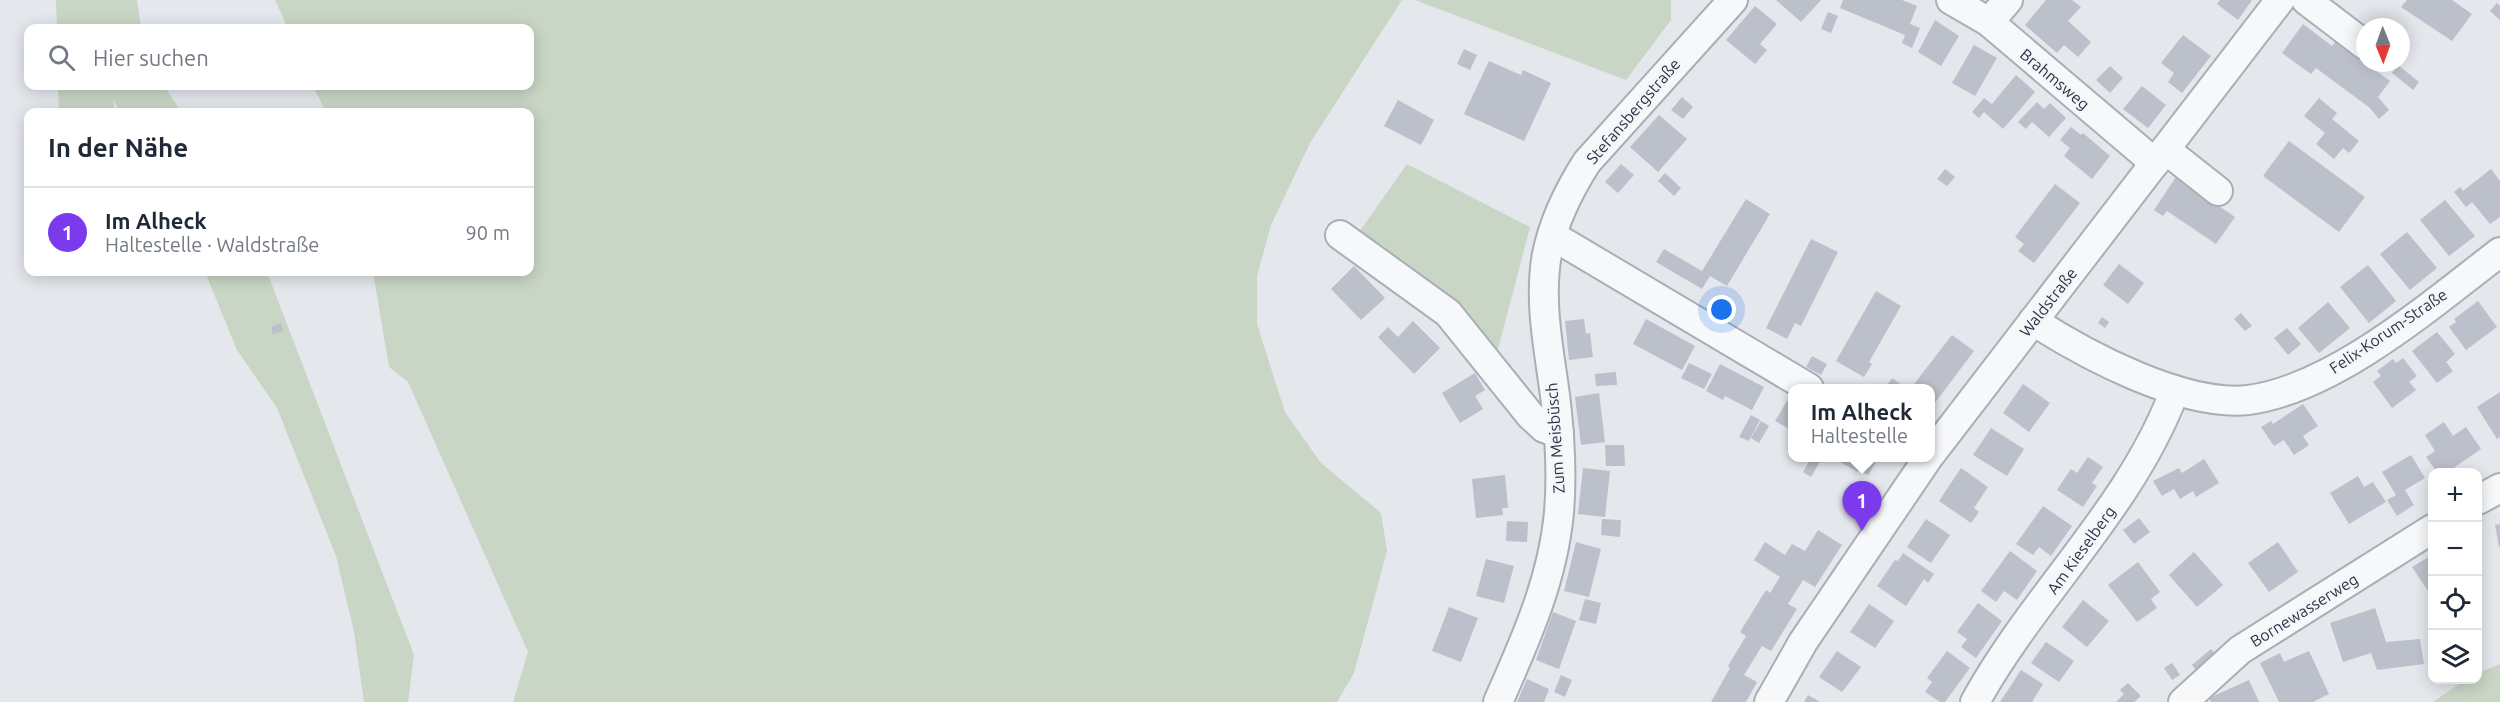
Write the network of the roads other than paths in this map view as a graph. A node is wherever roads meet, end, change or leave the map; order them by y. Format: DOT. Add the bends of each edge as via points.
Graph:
graph roads {
  1 [pos="1733,0"];
  2 [pos="1951,0"];
  3 [pos="2008,0"];
  4 [pos="2280,0"];
  5 [pos="2306,0"];
  6 [pos="1989,22"];
  7 [pos="2356,38"];
  8 [pos="2161,157"];
  9 [pos="2218,191"];
  10 [pos="1340,235"];
  11 [pos="1552,236"];
  12 [pos="2500,252"];
  13 [pos="2034,321"];
  14 [pos="1802,384"];
  15 [pos="2175,390"];
  16 [pos="1558,434"];
  17 [pos="1935,448"];
  18 [pos="1925,462"];
  19 [pos="2500,488"];
  20 [pos="2482,498"];
  21 [pos="2428,532"];
  22 [pos="1497,702"];
  23 [pos="1769,702"];
  24 [pos="1975,702"];
  25 [pos="2183,702"];
  1 -- 11 [label="street, Stefansbergstraße" via="1587,162 1572,186"];
  2 -- 6 [label="street, Brahmsweg"];
  3 -- 6 [label="street"];
  4 -- 8 [label="street, Waldstraße"];
  5 -- 7 [label="street"];
  6 -- 8 [label="street, Brahmsweg"];
  8 -- 9 [label="street"];
  8 -- 13 [label="street, Waldstraße"];
  10 -- 16 [label="street" via="1448,313 1530,415"];
  11 -- 14 [label="street"];
  11 -- 16 [label="street, Zum Meisbüsch" via="1545,274 1545,315"];
  12 -- 15 [label="street, Felix-Korum-Straße" via="2416,315 2316,378 2273,396 2245,400"];
  13 -- 15 [label="street, Felix-Korum-Straße" via="2119,368"];
  13 -- 17 [label="street, Waldstraße"];
  15 -- 24 [label="street, Am Kieselberg" via="2164,419 2124,491 2010,646"];
  16 -- 22 [label="street, Zum Meisbüsch" via="1559,513 1545,587"];
  18 -- 23 [label="street, Waldstraße" via="1803,642"];
  19 -- 20 [label="street"];
  21 -- 25 [label="street, Bornewasserweg" via="2240,650"];
}
